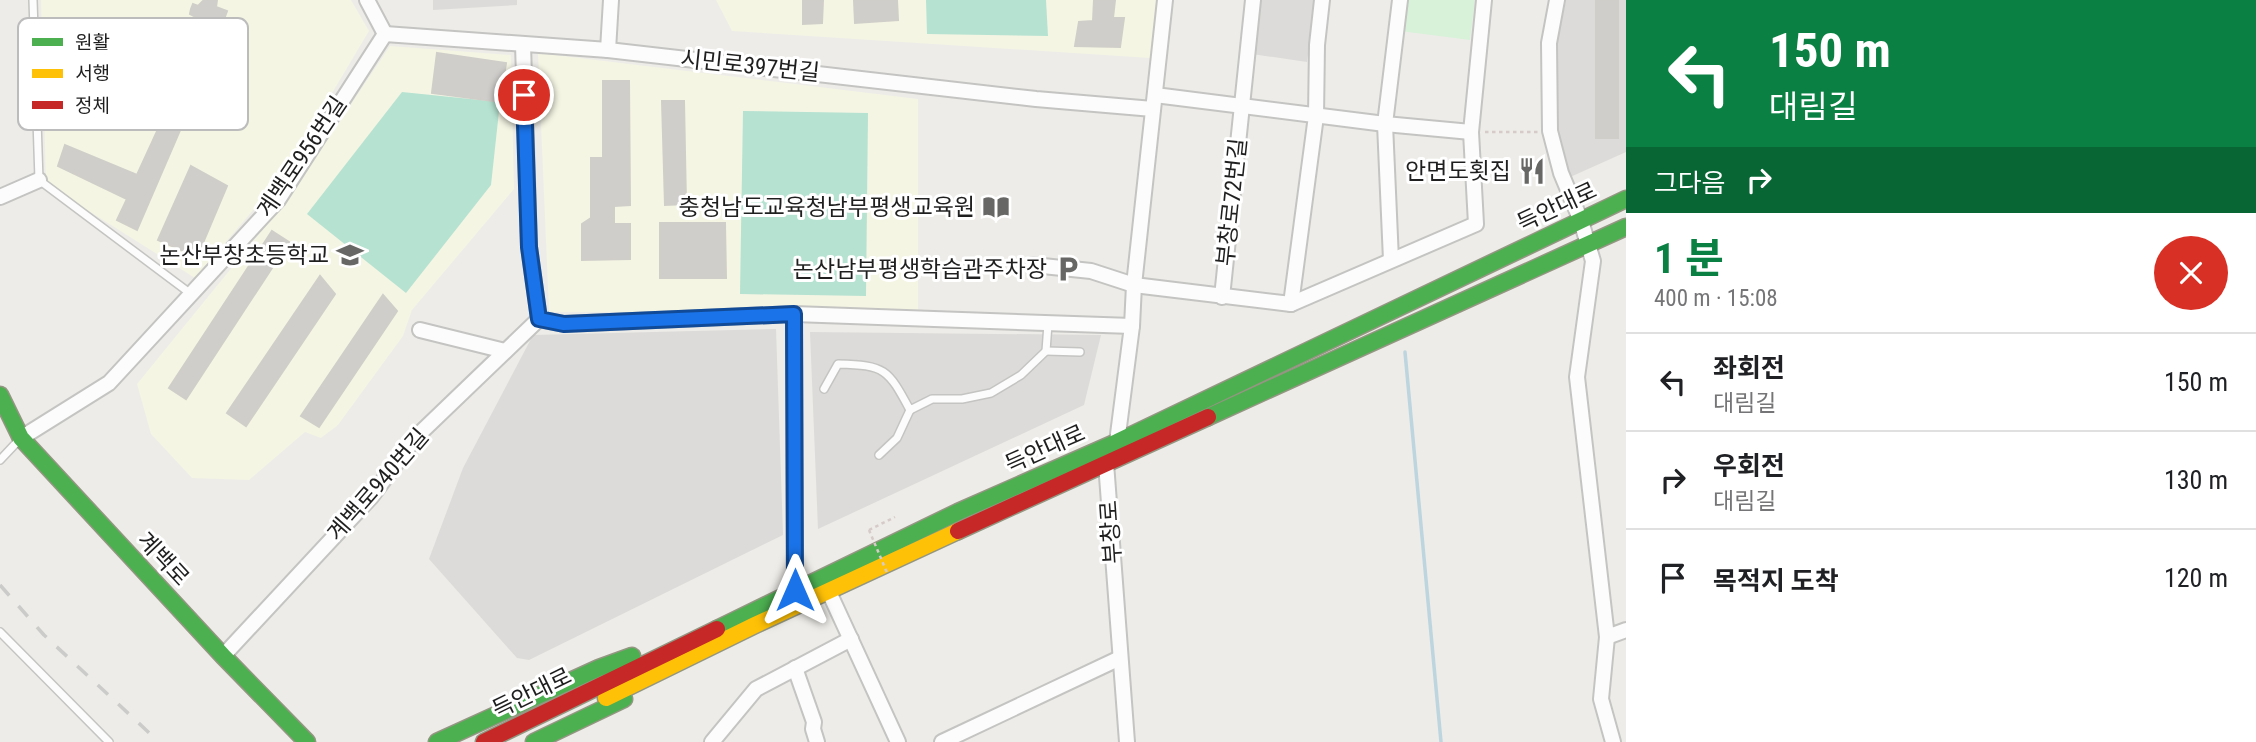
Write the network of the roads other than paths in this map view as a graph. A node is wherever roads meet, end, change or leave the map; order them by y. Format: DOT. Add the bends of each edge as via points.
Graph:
graph roads {
  1 [pos="33,0"];
  2 [pos="367,0"];
  3 [pos="611,0"];
  4 [pos="1165,0"];
  5 [pos="1253,0"];
  6 [pos="1322,0"];
  7 [pos="1400,0"];
  8 [pos="1483,0"];
  9 [pos="1557,0"];
  10 [pos="34,18"];
  11 [pos="385,34"];
  12 [pos="523,44"];
  13 [pos="608,50"];
  14 [pos="1154,102"];
  15 [pos="1243,106"];
  16 [pos="1316,116"];
  17 [pos="1385,124"];
  18 [pos="37,130"];
  19 [pos="1471,132"];
  20 [pos="39,180"];
  21 [pos="0,197"];
  22 [pos="1626,200"];
  23 [pos="1581,221"];
  24 [pos="1626,227"];
  25 [pos="1587,245"];
  26 [pos="1391,260"];
  27 [pos="1033,265"];
  28 [pos="1134,285"];
  29 [pos="192,295"];
  30 [pos="1222,297"];
  31 [pos="1291,304"];
  32 [pos="794,314"];
  33 [pos="539,319"];
  34 [pos="1048,323"];
  35 [pos="1132,326"];
  36 [pos="419,330"];
  37 [pos="505,351"];
  38 [pos="1046,351"];
  39 [pos="1080,352"];
  40 [pos="824,389"];
  41 [pos="0,395"];
  42 [pos="909,410"];
  43 [pos="21,438"];
  44 [pos="1117,442"];
  45 [pos="879,455"];
  46 [pos="0,460"];
  47 [pos="1106,463"];
  48 [pos="795,590"];
  49 [pos="829,592"];
  50 [pos="752,619"];
  51 [pos="1626,630"];
  52 [pos="0,632"];
  53 [pos="1607,636"];
  54 [pos="851,639"];
  55 [pos="223,656"];
  56 [pos="1120,657"];
  57 [pos="794,668"];
  58 [pos="109,742"];
  59 [pos="307,742"];
  60 [pos="436,742"];
  61 [pos="484,742"];
  62 [pos="516,742"];
  63 [pos="534,742"];
  64 [pos="712,742"];
  65 [pos="817,742"];
  66 [pos="898,742"];
  67 [pos="942,742"];
  68 [pos="1126,742"];
  69 [pos="1613,742"];
  1 -- 10 [label="lane"];
  2 -- 11 [label="street"];
  3 -- 13 [label="street"];
  4 -- 14 [label="street"];
  5 -- 15 [label="street, 부창로72번길"];
  6 -- 16 [label="street"];
  7 -- 17 [label="street"];
  8 -- 19 [label="street"];
  9 -- 23 [label="street" via="1549,43 1550,131"];
  11 -- 12 [label="street, 시민로397번길"];
  11 -- 29 [label="street, 계백로956번길" via="278,200"];
  12 -- 13 [label="street, 시민로397번길"];
  12 -- 33 [label="street" via="529,247"];
  13 -- 14 [label="street, 시민로397번길" via="1037,99"];
  14 -- 15 [label="street, 시민로397번길"];
  14 -- 28 [label="street"];
  15 -- 16 [label="street, 시민로397번길"];
  15 -- 30 [label="street, 부창로72번길"];
  16 -- 17 [label="street, 시민로397번길"];
  16 -- 31 [label="street"];
  17 -- 19 [label="street, 시민로397번길"];
  17 -- 26 [label="street"];
  18 -- 20 [label="lane"];
  19 -- 26 [label="street, 부창로72번길" via="1476,224"];
  20 -- 21 [label="street"];
  20 -- 29 [label="lane"];
  22 -- 23 [label="street, 득안대로"];
  23 -- 25 [label="street"];
  23 -- 44 [label="street, 득안대로"];
  24 -- 25 [label="street, 득안대로"];
  25 -- 47 [label="street, 득안대로"];
  25 -- 53 [label="street" via="1593,261 1577,377"];
  26 -- 31 [label="street, 부창로72번길"];
  27 -- 28 [label="street, 부창로72번길" via="1091,271"];
  28 -- 30 [label="street, 부창로72번길"];
  28 -- 35 [label="street"];
  29 -- 43 [label="street, 계백로956번길" via="109,383"];
  30 -- 31 [label="street, 부창로72번길"];
  32 -- 33 [label="street" via="564,324"];
  32 -- 34 [label="street"];
  32 -- 48 [label="street"];
  33 -- 37 [label="street, 계백로940번길"];
  34 -- 35 [label="street"];
  34 -- 38 [label="lane"];
  35 -- 44 [label="street"];
  36 -- 37 [label="street"];
  37 -- 55 [label="street, 계백로940번길" via="415,438 370,497"];
  38 -- 39 [label="lane"];
  38 -- 42 [label="lane" via="1021,375 991,393 932,399"];
  40 -- 42 [label="lane" via="838,364 867,365 892,377"];
  41 -- 43 [label="street, 계백로"];
  42 -- 45 [label="lane" via="897,438"];
  43 -- 46 [label="lane"];
  43 -- 55 [label="street, 계백로"];
  44 -- 47 [label="street"];
  44 -- 48 [label="street, 득안대로"];
  47 -- 49 [label="street, 득안대로"];
  47 -- 56 [label="street, 부창로"];
  48 -- 50 [label="street, 득안대로"];
  49 -- 50 [label="street, 득안대로"];
  49 -- 54 [label="street"];
  50 -- 60 [label="street" via="600,668"];
  50 -- 61 [label="street, 득안대로"];
  50 -- 62 [label="street, 득안대로"];
  50 -- 63 [label="street" via="621,700"];
  51 -- 53 [label="street"];
  52 -- 58 [label="lane"];
  53 -- 69 [label="street" via="1601,699"];
  54 -- 57 [label="street"];
  54 -- 66 [label="street"];
  55 -- 59 [label="street, 계백로"];
  56 -- 67 [label="street"];
  56 -- 68 [label="street, 부창로"];
  57 -- 64 [label="street" via="756,689"];
  57 -- 65 [label="street"];
}
